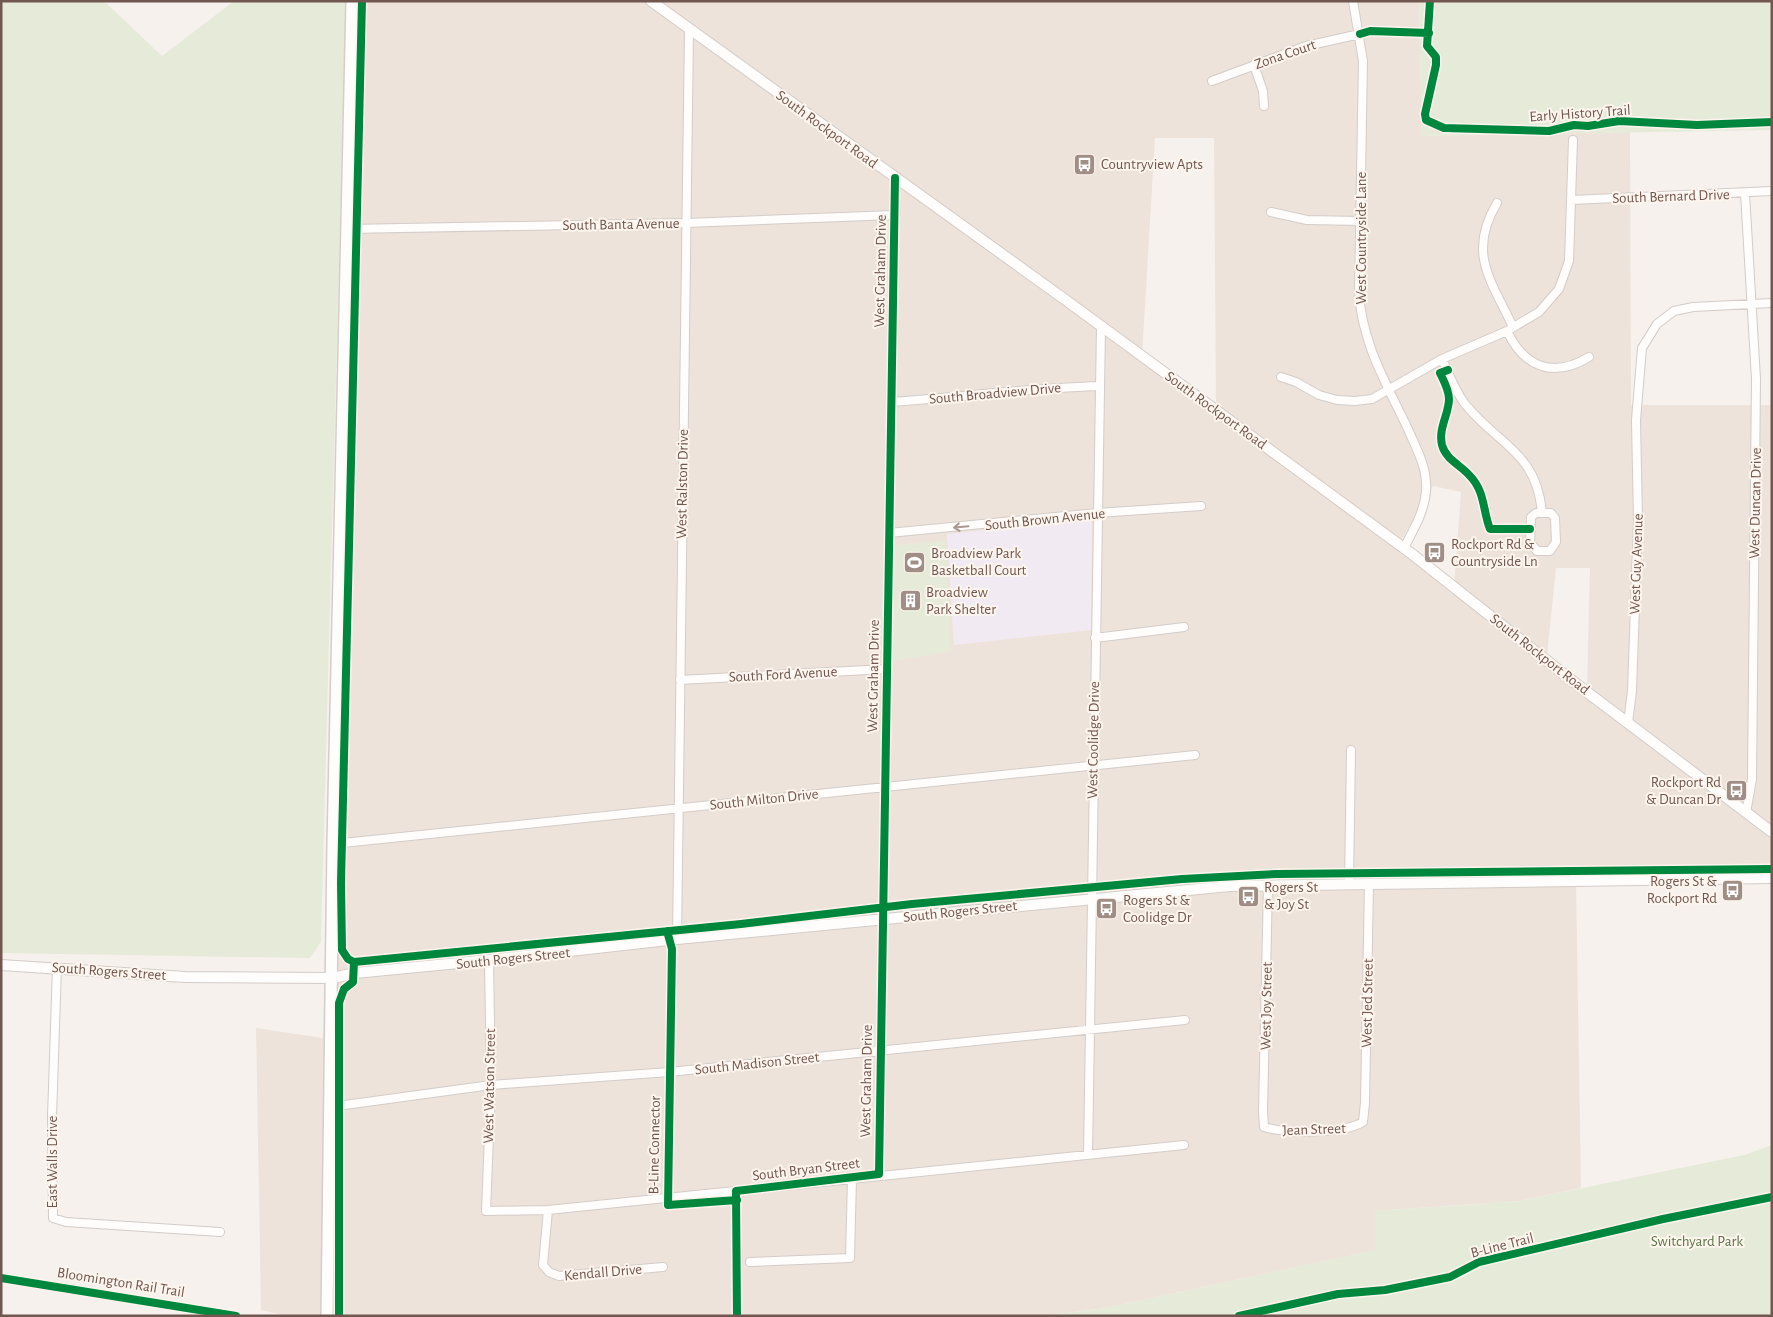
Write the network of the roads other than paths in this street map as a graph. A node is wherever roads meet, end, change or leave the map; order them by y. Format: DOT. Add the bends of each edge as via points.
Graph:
graph roads {
  1 [pos="352,1"];
  2 [pos="652,1"];
  3 [pos="1353,1"];
  4 [pos="688,30"];
  5 [pos="1360,34"];
  6 [pos="1254,65"];
  7 [pos="1212,81"];
  8 [pos="1264,106"];
  9 [pos="1573,140"];
  10 [pos="895,178"];
  11 [pos="1772,191"];
  12 [pos="1745,193"];
  13 [pos="1571,200"];
  14 [pos="1497,203"];
  15 [pos="1270,212"];
  16 [pos="894,215"];
  17 [pos="1360,221"];
  18 [pos="686,222"];
  19 [pos="348,229"];
  20 [pos="1772,302"];
  21 [pos="1752,304"];
  22 [pos="1100,326"];
  23 [pos="1510,329"];
  24 [pos="1589,357"];
  25 [pos="1442,359"];
  26 [pos="1282,377"];
  27 [pos="1099,386"];
  28 [pos="1389,388"];
  29 [pos="891,402"];
  30 [pos="1201,506"];
  31 [pos="1097,513"];
  32 [pos="1542,513"];
  33 [pos="889,534"];
  34 [pos="1404,548"];
  35 [pos="1184,627"];
  36 [pos="1095,638"];
  37 [pos="886,669"];
  38 [pos="680,680"];
  39 [pos="1628,723"];
  40 [pos="1351,750"];
  41 [pos="1196,755"];
  42 [pos="1092,765"];
  43 [pos="884,786"];
  44 [pos="678,808"];
  45 [pos="1746,813"];
  46 [pos="1772,832"];
  47 [pos="333,844"];
  48 [pos="1772,878"];
  49 [pos="1369,883"];
  50 [pos="1350,884"];
  51 [pos="1268,885"];
  52 [pos="1091,898"];
  53 [pos="882,919"];
  54 [pos="677,938"];
  55 [pos="489,960"];
  56 [pos="1,965"];
  57 [pos="58,967"];
  58 [pos="333,978"];
  59 [pos="1185,1020"];
  60 [pos="1091,1029"];
  61 [pos="880,1051"];
  62 [pos="491,1085"];
  63 [pos="330,1107"];
  64 [pos="1363,1122"];
  65 [pos="1264,1127"];
  66 [pos="1184,1146"];
  67 [pos="1088,1155"];
  68 [pos="879,1174"];
  69 [pos="852,1178"];
  70 [pos="548,1210"];
  71 [pos="486,1211"];
  72 [pos="220,1232"];
  73 [pos="750,1262"];
  74 [pos="662,1267"];
  75 [pos="328,1316"];
  1 -- 19 [label="main road"];
  2 -- 4 [label="street, South Rockport Road"];
  3 -- 5 [label="street, West Countryside Lane"];
  4 -- 10 [label="street, South Rockport Road"];
  4 -- 18 [label="street, West Ralston Drive"];
  5 -- 6 [label="street, Zona Court" via="1306,46"];
  5 -- 17 [label="street, West Countryside Lane" via="1363,61"];
  6 -- 7 [label="street, Zona Court"];
  6 -- 8 [label="street" via="1263,91"];
  9 -- 13 [label="street"];
  10 -- 16 [label="street, West Graham Drive"];
  10 -- 22 [label="street, South Rockport Road"];
  11 -- 12 [label="street, South Bernard Drive"];
  12 -- 13 [label="street, South Bernard Drive"];
  12 -- 21 [label="street, West Duncan Drive"];
  13 -- 23 [label="street" via="1570,261 1563,281 1547,305"];
  14 -- 23 [label="street" via="1486,224 1484,258"];
  15 -- 17 [label="street" via="1307,220"];
  16 -- 18 [label="street, South Banta Avenue"];
  16 -- 29 [label="street, West Graham Drive"];
  17 -- 28 [label="street, West Countryside Lane" via="1361,321"];
  18 -- 19 [label="street, South Banta Avenue"];
  18 -- 38 [label="street, West Ralston Drive"];
  19 -- 47 [label="main road"];
  20 -- 21 [label="street, West Guy Avenue"];
  21 -- 39 [label="street, West Guy Avenue" via="1674,311 1657,324 1642,348 1636,406 1638,521"];
  21 -- 45 [label="street, West Duncan Drive" via="1756,405 1752,759 1750,800"];
  22 -- 27 [label="street, West Coolidge Drive"];
  22 -- 34 [label="street, South Rockport Road"];
  23 -- 24 [label="street" via="1513,345 1522,355 1541,366 1568,367"];
  23 -- 25 [label="street"];
  25 -- 28 [label="street"];
  25 -- 32 [label="street" via="1464,403 1529,468 1541,496"];
  26 -- 28 [label="street" via="1319,395 1345,401 1372,399"];
  27 -- 29 [label="street, South Broadview Drive" via="1035,388 979,396"];
  27 -- 31 [label="street, West Coolidge Drive"];
  28 -- 34 [label="street, West Countryside Lane" via="1421,458 1426,480 1423,508"];
  29 -- 33 [label="street, West Graham Drive"];
  30 -- 31 [label="street, South Brown Avenue"];
  31 -- 33 [label="street, South Brown Avenue, one-way"];
  31 -- 36 [label="street, West Coolidge Drive"];
  32 -- 32 [label="street" via="1531,517 1530,543 1537,551 1550,551 1556,542 1556,521 1551,513"];
  33 -- 37 [label="street, West Graham Drive"];
  34 -- 39 [label="street, South Rockport Road"];
  35 -- 36 [label="street"];
  36 -- 42 [label="street, West Coolidge Drive"];
  37 -- 38 [label="street, South Ford Avenue"];
  37 -- 43 [label="street, West Graham Drive"];
  38 -- 44 [label="street, West Ralston Drive"];
  39 -- 45 [label="street, South Rockport Road"];
  40 -- 50 [label="street"];
  41 -- 42 [label="street, South Milton Drive"];
  42 -- 43 [label="street, South Milton Drive"];
  42 -- 52 [label="street, West Coolidge Drive"];
  43 -- 44 [label="street, South Milton Drive"];
  43 -- 53 [label="street, West Graham Drive"];
  44 -- 47 [label="street, South Milton Drive"];
  44 -- 54 [label="street, West Ralston Drive"];
  45 -- 46 [label="street, South Rockport Road"];
  47 -- 58 [label="main road"];
  48 -- 49 [label="street, South Rogers Street"];
  49 -- 50 [label="street, South Rogers Street"];
  49 -- 64 [label="street, West Jed Street"];
  50 -- 51 [label="street, South Rogers Street"];
  51 -- 52 [label="street, South Rogers Street"];
  51 -- 65 [label="street, West Joy Street"];
  52 -- 53 [label="street, South Rogers Street"];
  52 -- 60 [label="street, West Coolidge Drive"];
  53 -- 54 [label="street, South Rogers Street"];
  53 -- 61 [label="street, West Graham Drive"];
  54 -- 55 [label="street, South Rogers Street"];
  55 -- 58 [label="street, South Rogers Street"];
  55 -- 62 [label="street, West Watson Street"];
  56 -- 57 [label="street, South Rogers Street"];
  57 -- 58 [label="street, South Rogers Street" via="185,977"];
  57 -- 72 [label="street, East Walls Drive" via="52,1118 53,1218 66,1222"];
  58 -- 63 [label="main road"];
  59 -- 60 [label="street, South Madison Street"];
  60 -- 61 [label="street, South Madison Street"];
  60 -- 67 [label="street, West Coolidge Drive"];
  61 -- 62 [label="street, South Madison Street" via="669,1072"];
  61 -- 68 [label="street, West Graham Drive"];
  62 -- 63 [label="street, South Madison Street"];
  62 -- 71 [label="street, West Watson Street"];
  63 -- 75 [label="main road"];
  64 -- 65 [label="street, Jean Street" via="1351,1129 1336,1130 1274,1130"];
  66 -- 67 [label="street, South Bryan Street"];
  67 -- 68 [label="street, South Bryan Street"];
  68 -- 69 [label="street, South Bryan Street"];
  69 -- 70 [label="street, South Bryan Street"];
  69 -- 73 [label="street" via="850,1258"];
  70 -- 71 [label="street, South Bryan Street"];
  70 -- 74 [label="street, Kendall Drive" via="544,1265 549,1272 559,1276"];
}
